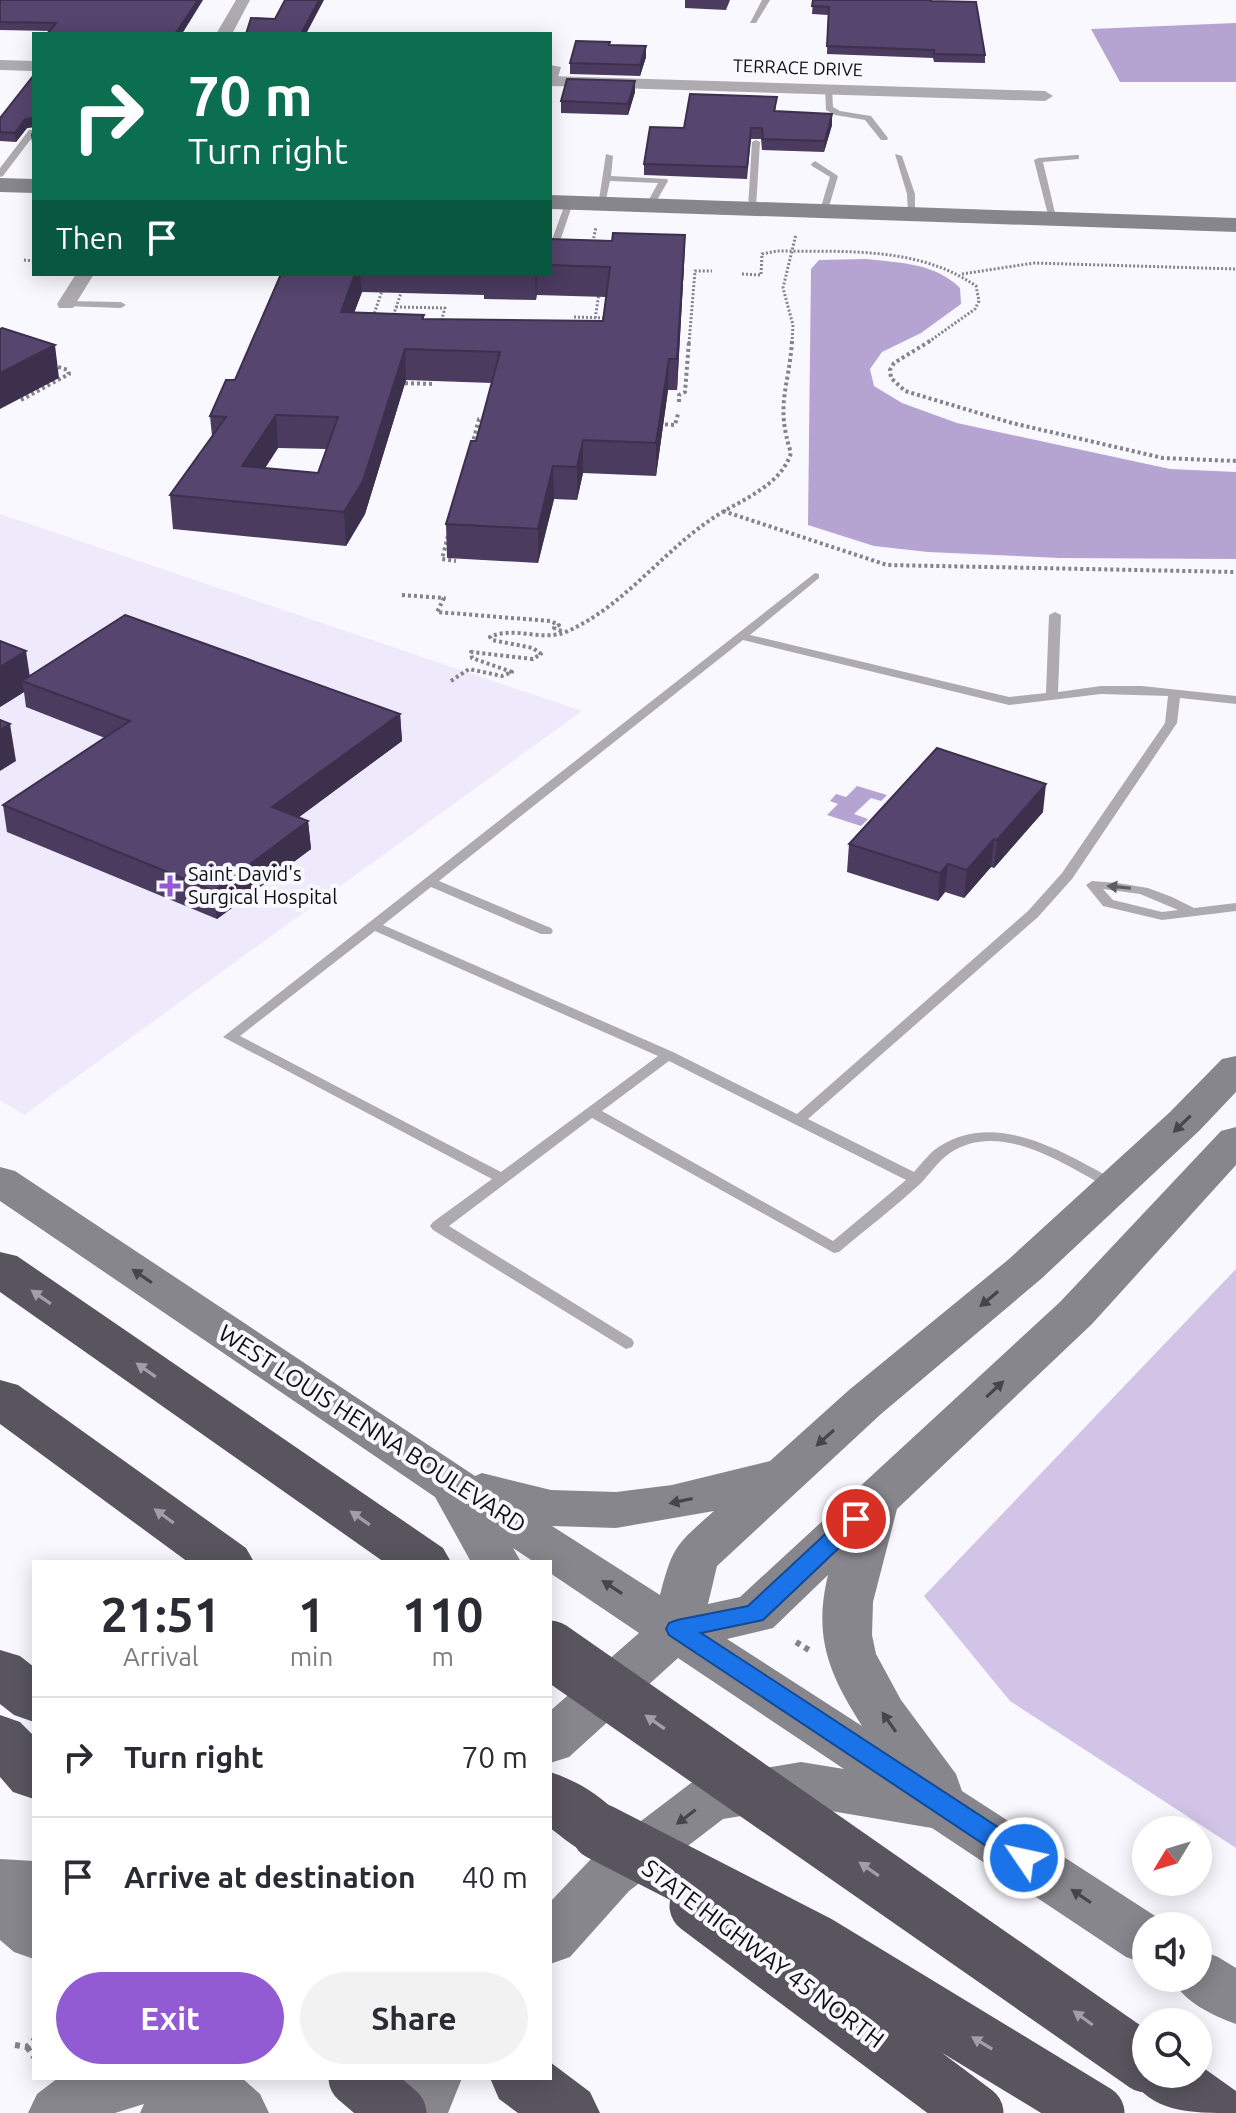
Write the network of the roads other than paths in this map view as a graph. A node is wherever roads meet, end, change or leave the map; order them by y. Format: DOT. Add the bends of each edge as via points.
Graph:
graph roads {
  1 [pos="243,0"];
  2 [pos="766,0"];
  3 [pos="753,21"];
  4 [pos="225,32"];
  5 [pos="32,66"];
  6 [pos="1,67"];
  7 [pos="552,76"];
  8 [pos="828,89"];
  9 [pos="1045,96"];
  10 [pos="32,132"];
  11 [pos="884,138"];
  12 [pos="756,142"];
  13 [pos="609,156"];
  14 [pos="898,156"];
  15 [pos="1076,157"];
  16 [pos="815,164"];
  17 [pos="0,174"];
  18 [pos="606,178"];
  19 [pos="0,185"];
  20 [pos="32,186"];
  21 [pos="559,202"];
  22 [pos="650,205"];
  23 [pos="752,208"];
  24 [pos="824,210"];
  25 [pos="912,213"];
  26 [pos="598,216"];
  27 [pos="1052,217"];
  28 [pos="1236,225"];
  29 [pos="552,242"];
  30 [pos="84,276"];
  31 [pos="66,304"];
  32 [pos="121,305"];
  33 [pos="815,576"];
  34 [pos="1055,615"];
  35 [pos="741,636"];
  36 [pos="1052,695"];
  37 [pos="1174,695"];
  38 [pos="1236,700"];
  39 [pos="1067,876"];
  40 [pos="430,882"];
  41 [pos="1092,885"];
  42 [pos="1236,907"];
  43 [pos="1191,912"];
  44 [pos="374,926"];
  45 [pos="546,931"];
  46 [pos="668,1055"];
  47 [pos="1236,1068"];
  48 [pos="592,1112"];
  49 [pos="799,1120"];
  50 [pos="1236,1140"];
  51 [pos="502,1178"];
  52 [pos="916,1179"];
  53 [pos="0,1181"];
  54 [pos="1115,1186"];
  55 [pos="0,1268"];
  56 [pos="626,1343"];
  57 [pos="0,1398"];
  58 [pos="784,1474"];
  59 [pos="452,1484"];
  60 [pos="876,1500"];
  61 [pos="224,1560"];
  62 [pos="421,1560"];
  63 [pos="495,1560"];
  64 [pos="677,1629"];
  65 [pos="552,1650"];
  66 [pos="0,1672"];
  67 [pos="32,1697"];
  68 [pos="0,1738"];
  69 [pos="552,1740"];
  70 [pos="32,1773"];
  71 [pos="552,1797"];
  72 [pos="950,1808"];
  73 [pos="600,1832"];
  74 [pos="0,1882"];
  75 [pos="32,1884"];
  76 [pos="0,1906"];
  77 [pos="1132,1931"];
  78 [pos="32,1933"];
  79 [pos="552,1938"];
  80 [pos="1212,1983"];
  81 [pos="1236,1999"];
  82 [pos="1132,2054"];
  83 [pos="136,2080"];
  84 [pos="181,2080"];
  85 [pos="203,2080"];
  86 [pos="359,2080"];
  87 [pos="432,2080"];
  88 [pos="525,2080"];
  89 [pos="1179,2088"];
  90 [pos="58,2113"];
  91 [pos="170,2113"];
  92 [pos="239,2113"];
  93 [pos="398,2113"];
  94 [pos="418,2113"];
  95 [pos="567,2113"];
  96 [pos="975,2113"];
  97 [pos="1096,2113"];
  98 [pos="1214,2113"];
  1 -- 4 [label="street"];
  2 -- 3 [label="lane"];
  5 -- 6 [label="street"];
  7 -- 8 [label="street, TERRACE DRIVE"];
  8 -- 9 [label="street, TERRACE DRIVE"];
  8 -- 11 [label="lane" via="829,108 868,118"];
  10 -- 17 [label="lane"];
  12 -- 23 [label="lane"];
  13 -- 18 [label="lane"];
  14 -- 25 [label="lane"];
  15 -- 27 [label="lane" via="1038,160"];
  16 -- 24 [label="lane" via="834,176"];
  18 -- 22 [label="lane" via="664,181"];
  18 -- 26 [label="lane"];
  19 -- 20 [label="main road"];
  21 -- 26 [label="main road"];
  21 -- 29 [label="lane" via="557,238"];
  22 -- 23 [label="main road"];
  22 -- 26 [label="main road"];
  23 -- 24 [label="main road"];
  24 -- 25 [label="main road"];
  25 -- 27 [label="main road"];
  27 -- 28 [label="main road"];
  30 -- 31 [label="street"];
  31 -- 32 [label="lane"];
  33 -- 35 [label="lane"];
  34 -- 36 [label="lane"];
  35 -- 36 [label="lane" via="1009,701"];
  35 -- 40 [label="lane"];
  36 -- 37 [label="lane" via="1101,690"];
  37 -- 38 [label="lane"];
  37 -- 39 [label="lane" via="1171,723"];
  39 -- 41 [label="lane"];
  39 -- 49 [label="lane" via="1033,914"];
  40 -- 44 [label="lane"];
  40 -- 45 [label="lane"];
  43 -- 41 [label="lane, one-way" via="1170,899 1122,885"];
  41 -- 43 [label="lane" via="1108,903 1162,916"];
  42 -- 43 [label="lane"];
  44 -- 46 [label="lane"];
  44 -- 51 [label="lane" via="230,1037"];
  46 -- 48 [label="lane"];
  46 -- 49 [label="lane"];
  47 -- 54 [label="main road, one-way"];
  48 -- 51 [label="lane"];
  48 -- 52 [label="lane" via="834,1248"];
  49 -- 52 [label="lane"];
  60 -- 50 [label="main road, one-way" via="1076,1313"];
  51 -- 56 [label="lane" via="438,1226"];
  52 -- 54 [label="lane" via="947,1148 989,1135 1039,1147"];
  59 -- 53 [label="main road, WEST LOUIS HENNA BOULEVARD, one-way"];
  54 -- 58 [label="main road, one-way"];
  62 -- 55 [label="highway, one-way"];
  61 -- 57 [label="highway, one-way"];
  58 -- 59 [label="main road, one-way" via="673,1503 622,1510 561,1510"];
  58 -- 64 [label="main road" via="694,1558"];
  59 -- 63 [label="main road"];
  64 -- 59 [label="main road, WEST LOUIS HENNA BOULEVARD, one-way"];
  60 -- 64 [label="main road" via="755,1614"];
  72 -- 60 [label="main road, one-way" via="858,1678 847,1635 853,1575"];
  64 -- 69 [label="main road"];
  64 -- 72 [label="main road, WEST LOUIS HENNA BOULEVARD"];
  82 -- 65 [label="highway, one-way, bridge"];
  66 -- 67 [label="highway"];
  68 -- 70 [label="highway"];
  71 -- 73 [label="highway, STATE HIGHWAY 45 NORTH"];
  77 -- 72 [label="main road, WEST LOUIS HENNA BOULEVARD, one-way"];
  72 -- 79 [label="main road, one-way" via="801,1784 710,1799 610,1875"];
  73 -- 96 [label="highway, STATE HIGHWAY 45 NORTH, bridge"];
  97 -- 73 [label="highway, one-way, bridge" via="818,1944"];
  74 -- 75 [label="main road"];
  76 -- 78 [label="main road"];
  80 -- 81 [label="main road"];
  83 -- 90 [label="main road" via="73,2099"];
  84 -- 91 [label="main road"];
  85 -- 92 [label="main road"];
  86 -- 93 [label="highway, bridge"];
  87 -- 94 [label="main road"];
  88 -- 95 [label="highway"];
  89 -- 98 [label="highway"];
}
